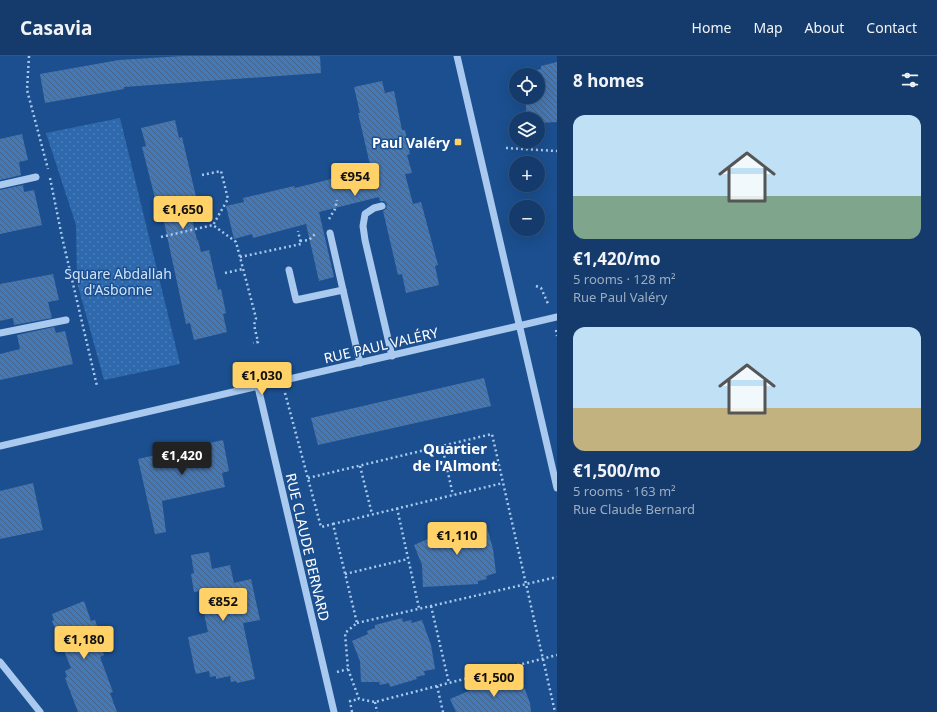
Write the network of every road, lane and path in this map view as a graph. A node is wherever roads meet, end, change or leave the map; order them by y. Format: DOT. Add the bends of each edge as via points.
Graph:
graph roads {
  1 [pos="29,56"];
  2 [pos="457,56"];
  3 [pos="506,148"];
  4 [pos="557,151"];
  5 [pos="202,175"];
  6 [pos="36,177"];
  7 [pos="0,185"];
  8 [pos="382,206"];
  9 [pos="213,225"];
  10 [pos="298,231"];
  11 [pos="330,233"];
  12 [pos="161,237"];
  13 [pos="240,257"];
  14 [pos="243,269"];
  15 [pos="289,270"];
  16 [pos="225,273"];
  17 [pos="343,290"];
  18 [pos="557,317"];
  19 [pos="66,320"];
  20 [pos="519,326"];
  21 [pos="0,334"];
  22 [pos="253,343"];
  23 [pos="392,356"];
  24 [pos="360,363"];
  25 [pos="281,382"];
  26 [pos="97,386"];
  27 [pos="258,387"];
  28 [pos="0,446"];
  29 [pos="442,446"];
  30 [pos="360,466"];
  31 [pos="308,478"];
  32 [pos="503,483"];
  33 [pos="557,488"];
  34 [pos="452,495"];
  35 [pos="396,508"];
  36 [pos="372,514"];
  37 [pos="333,524"];
  38 [pos="408,558"];
  39 [pos="346,574"];
  40 [pos="557,577"];
  41 [pos="525,584"];
  42 [pos="431,606"];
  43 [pos="419,608"];
  44 [pos="357,623"];
  45 [pos="557,655"];
  46 [pos="543,659"];
  47 [pos="0,662"];
  48 [pos="348,669"];
  49 [pos="337,672"];
  50 [pos="449,683"];
  51 [pos="437,686"];
  52 [pos="359,699"];
  53 [pos="375,702"];
  54 [pos="40,712"];
  55 [pos="334,712"];
  56 [pos="352,712"];
  57 [pos="377,712"];
  58 [pos="443,712"];
  59 [pos="555,712"];
  1 -- 26 [label="path" via="27,90 52,183"];
  2 -- 20 [label="street"];
  3 -- 4 [label="path"];
  5 -- 9 [label="path" via="221,171 228,199"];
  6 -- 7 [label="street"];
  8 -- 23 [label="street" via="365,214 363,226"];
  9 -- 12 [label="path"];
  9 -- 13 [label="path" via="236,242"];
  10 -- 13 [label="path" via="301,244"];
  11 -- 17 [label="street"];
  13 -- 14 [label="path"];
  14 -- 16 [label="path"];
  14 -- 22 [label="path" via="256,318 254,325 258,342"];
  15 -- 17 [label="street" via="296,300"];
  17 -- 24 [label="street"];
  18 -- 20 [label="street, RUE PAUL VALÉRY"];
  19 -- 21 [label="street"];
  20 -- 23 [label="street, RUE PAUL VALÉRY"];
  20 -- 33 [label="street"];
  23 -- 24 [label="street, RUE PAUL VALÉRY"];
  24 -- 25 [label="street, RUE PAUL VALÉRY"];
  25 -- 27 [label="street, RUE PAUL VALÉRY"];
  25 -- 31 [label="path"];
  27 -- 28 [label="street, RUE PAUL VALÉRY"];
  27 -- 55 [label="street, RUE CLAUDE BERNARD"];
  29 -- 30 [label="path"];
  29 -- 32 [label="path" via="492,434"];
  29 -- 34 [label="path"];
  30 -- 31 [label="path"];
  30 -- 36 [label="path"];
  31 -- 37 [label="path" via="321,527"];
  32 -- 34 [label="path"];
  32 -- 41 [label="path"];
  34 -- 35 [label="path"];
  35 -- 36 [label="path"];
  35 -- 38 [label="path"];
  36 -- 37 [label="path"];
  37 -- 39 [label="path"];
  38 -- 39 [label="path"];
  38 -- 43 [label="path"];
  39 -- 44 [label="path"];
  40 -- 41 [label="path"];
  41 -- 42 [label="path"];
  41 -- 46 [label="path"];
  42 -- 43 [label="path"];
  42 -- 50 [label="path"];
  43 -- 44 [label="path"];
  44 -- 48 [label="path" via="346,633"];
  45 -- 46 [label="path"];
  46 -- 50 [label="path"];
  46 -- 59 [label="path"];
  47 -- 54 [label="street"];
  48 -- 49 [label="path"];
  48 -- 52 [label="path"];
  50 -- 51 [label="path"];
  51 -- 53 [label="path"];
  51 -- 58 [label="path"];
  52 -- 53 [label="path"];
  52 -- 56 [label="path" via="350,701"];
  53 -- 57 [label="path"];
}
